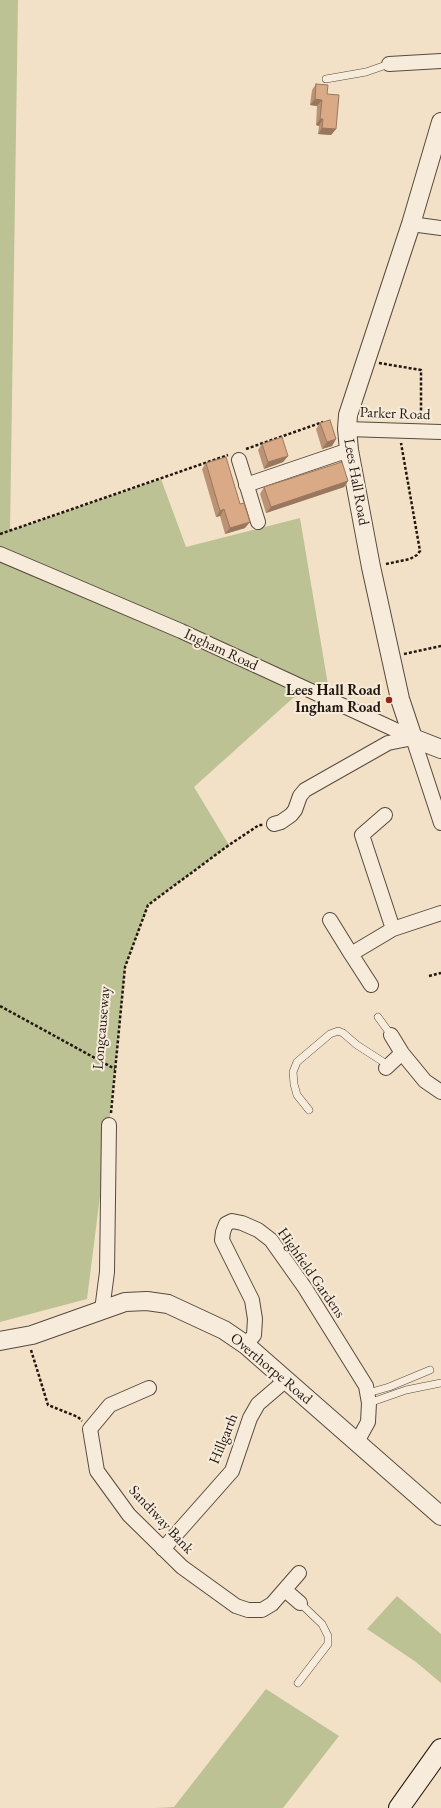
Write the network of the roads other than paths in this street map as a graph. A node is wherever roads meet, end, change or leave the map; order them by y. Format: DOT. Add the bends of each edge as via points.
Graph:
graph roads {
  1 [pos="441,62"];
  2 [pos="389,64"];
  3 [pos="326,79"];
  4 [pos="441,122"];
  5 [pos="411,224"];
  6 [pos="441,228"];
  7 [pos="348,422"];
  8 [pos="441,432"];
  9 [pos="349,450"];
  10 [pos="239,454"];
  11 [pos="246,485"];
  12 [pos="258,522"];
  13 [pos="0,554"];
  14 [pos="413,738"];
  15 [pos="441,749"];
  16 [pos="385,814"];
  17 [pos="441,823"];
  18 [pos="274,824"];
  19 [pos="441,913"];
  20 [pos="330,920"];
  21 [pos="393,929"];
  22 [pos="351,954"];
  23 [pos="371,985"];
  24 [pos="378,1017"];
  25 [pos="391,1034"];
  26 [pos="402,1053"];
  27 [pos="387,1066"];
  28 [pos="441,1092"];
  29 [pos="309,1110"];
  30 [pos="109,1125"];
  31 [pos="102,1310"];
  32 [pos="0,1341"];
  33 [pos="246,1345"];
  34 [pos="430,1370"];
  35 [pos="286,1380"];
  36 [pos="441,1383"];
  37 [pos="149,1388"];
  38 [pos="369,1398"];
  39 [pos="357,1442"];
  40 [pos="441,1516"];
  41 [pos="163,1549"];
  42 [pos="300,1574"];
  43 [pos="285,1590"];
  44 [pos="300,1603"];
  45 [pos="298,1682"];
  46 [pos="441,1749"];
  47 [pos="399,1808"];
  1 -- 2 [label="street"];
  2 -- 3 [label="lane" via="366,72"];
  4 -- 5 [label="street, Lees Hall Road"];
  5 -- 6 [label="street"];
  5 -- 7 [label="street, Lees Hall Road" via="365,361"];
  7 -- 8 [label="street, Parker Road" via="399,431"];
  7 -- 9 [label="street, Lees Hall Road"];
  9 -- 11 [label="street"];
  9 -- 14 [label="street, Lees Hall Road" via="400,699"];
  10 -- 11 [label="street"];
  11 -- 12 [label="street"];
  13 -- 14 [label="street, Ingham Road" via="186,634"];
  14 -- 15 [label="street, Ingham Road"];
  14 -- 17 [label="street, Lees Hall Road"];
  14 -- 18 [label="street" via="388,743 305,790 291,815"];
  16 -- 21 [label="street" via="362,835"];
  19 -- 21 [label="street"];
  20 -- 22 [label="street"];
  21 -- 22 [label="street"];
  22 -- 23 [label="street"];
  24 -- 25 [label="lane"];
  25 -- 26 [label="street"];
  26 -- 27 [label="street"];
  26 -- 28 [label="street" via="425,1080"];
  27 -- 29 [label="lane" via="343,1033 338,1031 330,1034 297,1062 293,1072 297,1095"];
  30 -- 31 [label="street" via="107,1272"];
  31 -- 32 [label="street, Overthorpe Road" via="32,1335"];
  31 -- 33 [label="street, Overthorpe Road" via="125,1302 147,1301 168,1304 224,1330"];
  33 -- 35 [label="street, Overthorpe Road"];
  33 -- 38 [label="street, Highfield Gardens" via="254,1335 252,1300 222,1240 226,1224 232,1221 258,1230 271,1240 305,1288 366,1386"];
  34 -- 38 [label="lane"];
  35 -- 39 [label="street, Overthorpe Road"];
  35 -- 41 [label="street, Hillgarth" via="263,1399 250,1418 232,1471"];
  36 -- 38 [label="lane"];
  37 -- 41 [label="street, Sandiway Bank" via="110,1404 90,1429 97,1471 130,1515"];
  38 -- 39 [label="street" via="368,1422"];
  39 -- 40 [label="street, Overthorpe Road"];
  41 -- 43 [label="street, Sandiway Bank" via="236,1606 248,1610 262,1610 272,1604"];
  42 -- 43 [label="street, Sandiway Bank"];
  43 -- 44 [label="street"];
  44 -- 45 [label="lane" via="322,1624 328,1636 328,1644"];
  46 -- 47 [label="main road"];
}
